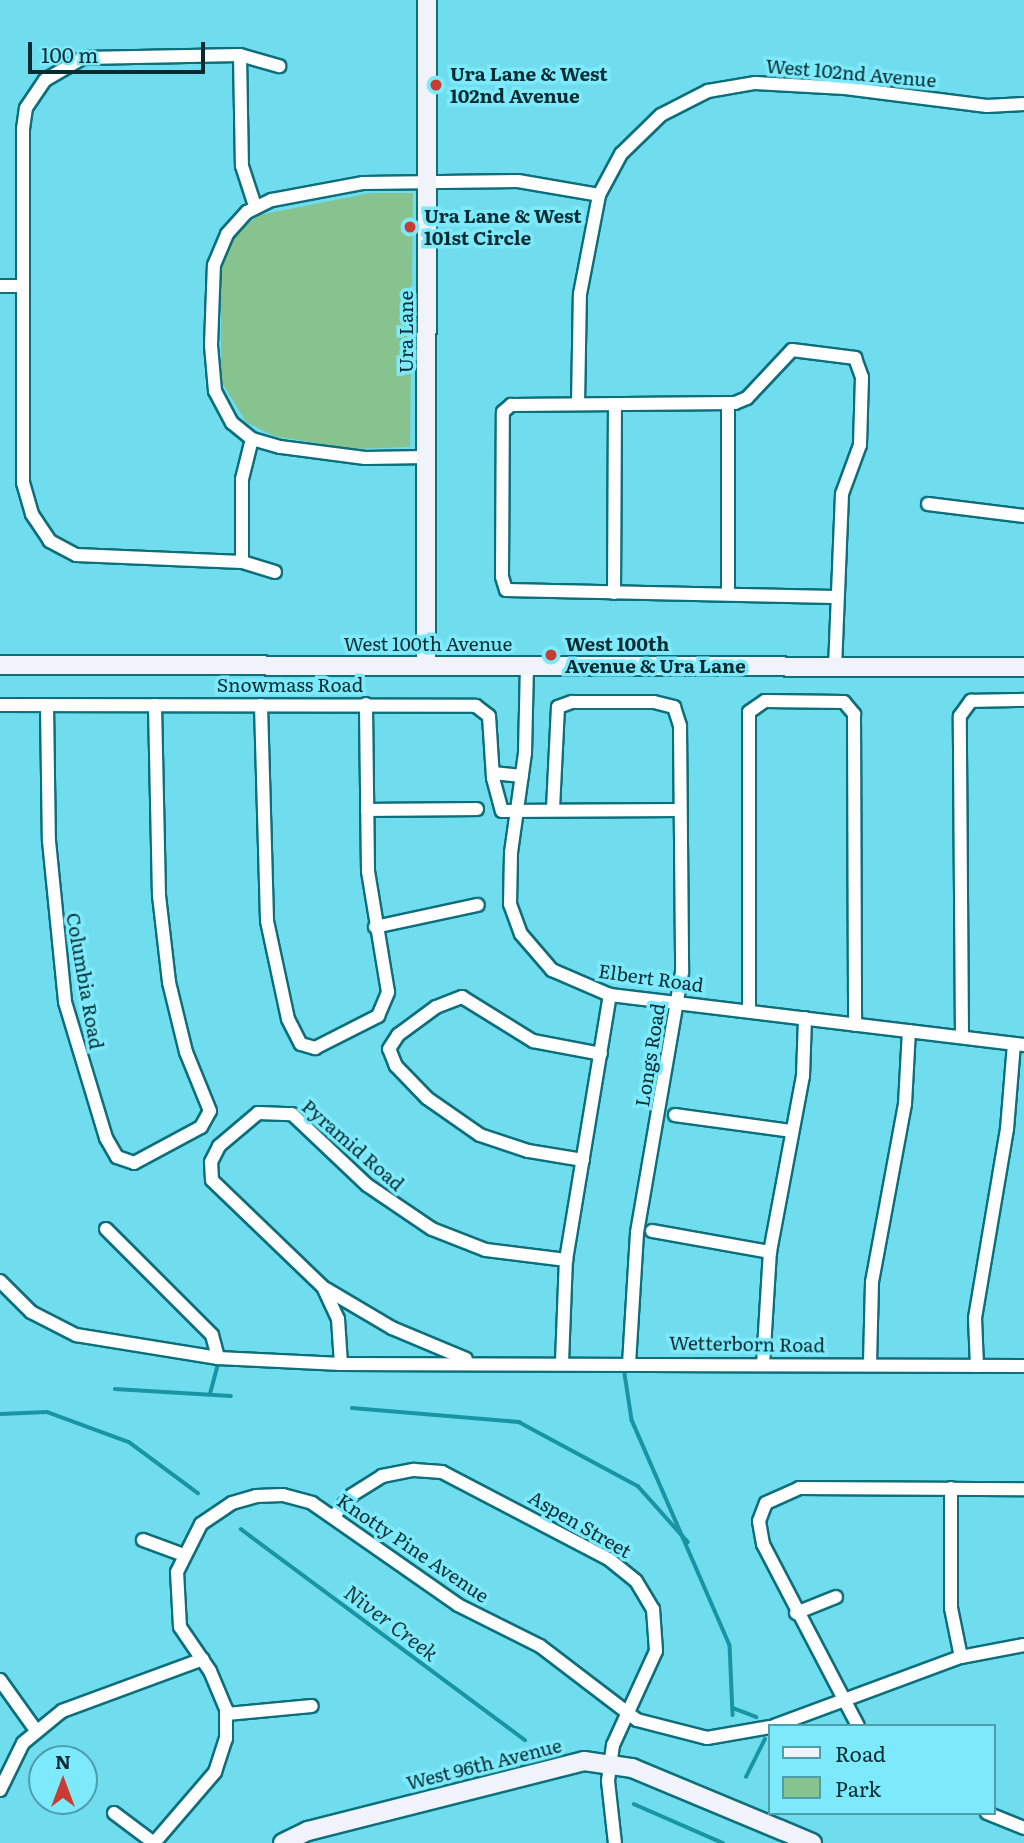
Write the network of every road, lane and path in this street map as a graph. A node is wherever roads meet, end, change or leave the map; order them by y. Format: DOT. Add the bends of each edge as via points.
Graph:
graph roads {
  1 [pos="427,0"];
  2 [pos="240,55"];
  3 [pos="279,66"];
  4 [pos="1024,104"];
  5 [pos="428,181"];
  6 [pos="599,195"];
  7 [pos="255,206"];
  8 [pos="0,286"];
  9 [pos="22,286"];
  10 [pos="728,403"];
  11 [pos="578,404"];
  12 [pos="615,405"];
  13 [pos="252,439"];
  14 [pos="427,457"];
  15 [pos="928,503"];
  16 [pos="1024,516"];
  17 [pos="242,562"];
  18 [pos="275,572"];
  19 [pos="614,593"];
  20 [pos="728,593"];
  21 [pos="835,597"];
  22 [pos="426,664"];
  23 [pos="0,665"];
  24 [pos="527,666"];
  25 [pos="835,667"];
  26 [pos="1024,667"];
  27 [pos="1019,701"];
  28 [pos="366,704"];
  29 [pos="0,705"];
  30 [pos="47,705"];
  31 [pos="155,705"];
  32 [pos="261,705"];
  33 [pos="492,773"];
  34 [pos="522,776"];
  35 [pos="477,809"];
  36 [pos="553,809"];
  37 [pos="366,810"];
  38 [pos="680,810"];
  39 [pos="516,814"];
  40 [pos="478,905"];
  41 [pos="374,927"];
  42 [pos="610,995"];
  43 [pos="678,1002"];
  44 [pos="749,1009"];
  45 [pos="805,1018"];
  46 [pos="855,1025"];
  47 [pos="909,1031"];
  48 [pos="962,1037"];
  49 [pos="1019,1045"];
  50 [pos="601,1054"];
  51 [pos="675,1115"];
  52 [pos="792,1131"];
  53 [pos="583,1160"];
  54 [pos="106,1229"];
  55 [pos="652,1231"];
  56 [pos="771,1252"];
  57 [pos="566,1260"];
  58 [pos="0,1281"];
  59 [pos="323,1287"];
  60 [pos="218,1358"];
  61 [pos="470,1360"];
  62 [pos="562,1362"];
  63 [pos="629,1362"];
  64 [pos="341,1364"];
  65 [pos="870,1364"];
  66 [pos="763,1365"];
  67 [pos="977,1366"];
  68 [pos="1024,1366"];
  69 [pos="951,1488"];
  70 [pos="1024,1489"];
  71 [pos="333,1517"];
  72 [pos="144,1540"];
  73 [pos="181,1554"];
  74 [pos="836,1597"];
  75 [pos="796,1613"];
  76 [pos="1024,1646"];
  77 [pos="961,1657"];
  78 [pos="203,1660"];
  79 [pos="0,1680"];
  80 [pos="843,1699"];
  81 [pos="312,1706"];
  82 [pos="227,1714"];
  83 [pos="627,1715"];
  84 [pos="780,1724"];
  85 [pos="857,1724"];
  86 [pos="768,1728"];
  87 [pos="35,1729"];
  88 [pos="611,1763"];
  89 [pos="0,1790"];
  90 [pos="114,1813"];
  91 [pos="993,1815"];
  92 [pos="1024,1828"];
  93 [pos="154,1843"];
  94 [pos="283,1843"];
  95 [pos="615,1843"];
  96 [pos="812,1843"];
  1 -- 5 [label="street, Ura Lane"];
  2 -- 3 [label="street"];
  2 -- 7 [label="street" via="242,166"];
  2 -- 9 [label="street" via="101,55 71,62 45,80 23,118"];
  4 -- 6 [label="street, West 102nd Avenue" via="965,104 807,85 737,85 688,100 651,122 621,154"];
  5 -- 6 [label="street" via="518,181"];
  5 -- 7 [label="street" via="363,183"];
  5 -- 14 [label="street, Ura Lane"];
  6 -- 11 [label="street, West 102nd Avenue" via="580,295"];
  7 -- 13 [label="street" via="235,224 217,253 211,345 220,404"];
  8 -- 9 [label="street"];
  9 -- 17 [label="street" via="23,483 32,514 50,541 75,555 99,560"];
  10 -- 12 [label="street"];
  10 -- 20 [label="street"];
  10 -- 21 [label="street" via="747,398 792,350 850,355 859,362 860,445 843,488"];
  11 -- 12 [label="street"];
  11 -- 19 [label="street" via="511,405 503,412 505,588 516,593"];
  12 -- 19 [label="street"];
  13 -- 14 [label="street" via="322,454"];
  13 -- 17 [label="street" via="242,479"];
  14 -- 22 [label="street, Ura Lane"];
  15 -- 16 [label="street"];
  17 -- 18 [label="street"];
  19 -- 20 [label="street"];
  20 -- 21 [label="street"];
  21 -- 25 [label="street"];
  22 -- 23 [label="street, West 100th Avenue"];
  22 -- 24 [label="street, West 100th Avenue"];
  24 -- 25 [label="street, West 100th Avenue"];
  24 -- 34 [label="street, Elbert Road"];
  25 -- 26 [label="street, West 100th Avenue"];
  27 -- 48 [label="street" via="971,701 962,710"];
  28 -- 32 [label="street, Snowmass Road"];
  28 -- 33 [label="street, Snowmass Road" via="482,708 489,716"];
  28 -- 37 [label="street"];
  29 -- 30 [label="street, Snowmass Road"];
  30 -- 31 [label="street, Snowmass Road"];
  30 -- 31 [label="street, Columbia Road" via="55,940 80,1066 117,1157 140,1162 207,1123 210,1111 186,1052 169,982 159,896"];
  31 -- 32 [label="street, Snowmass Road"];
  32 -- 41 [label="street" via="262,870 282,999 301,1044 315,1048 379,1016 387,1000"];
  33 -- 34 [label="street"];
  33 -- 39 [label="street, Snowmass Road" via="502,811"];
  34 -- 39 [label="street, Elbert Road"];
  35 -- 37 [label="street"];
  36 -- 38 [label="street"];
  36 -- 38 [label="street, Longs Road" via="554,720 563,704 666,704 678,713"];
  36 -- 39 [label="street"];
  37 -- 41 [label="street"];
  38 -- 43 [label="street, Longs Road" via="682,972"];
  39 -- 42 [label="street, Elbert Road" via="510,870 516,926 552,970"];
  40 -- 41 [label="street"];
  42 -- 43 [label="street, Elbert Road"];
  42 -- 50 [label="street"];
  43 -- 44 [label="street, Elbert Road"];
  43 -- 63 [label="street, Longs Road" via="637,1233"];
  44 -- 45 [label="street, Elbert Road"];
  44 -- 46 [label="street" via="749,712 765,701 849,703 854,723"];
  45 -- 46 [label="street, Elbert Road"];
  45 -- 52 [label="street" via="803,1076"];
  46 -- 47 [label="street, Elbert Road"];
  47 -- 48 [label="street, Elbert Road"];
  47 -- 65 [label="street" via="905,1104 872,1282"];
  48 -- 49 [label="street, Elbert Road"];
  49 -- 67 [label="street" via="976,1308"];
  50 -- 53 [label="street"];
  50 -- 53 [label="street" via="533,1041 468,998 448,1001 390,1044 390,1058 427,1098 480,1135 528,1152"];
  51 -- 52 [label="street"];
  52 -- 56 [label="street"];
  53 -- 57 [label="street"];
  54 -- 60 [label="street" via="212,1335"];
  55 -- 56 [label="street"];
  56 -- 66 [label="street"];
  57 -- 59 [label="street, Pyramid Road" via="486,1250 432,1229 367,1185 292,1114 258,1113 219,1146 211,1162 212,1180"];
  57 -- 62 [label="street"];
  58 -- 60 [label="street, Wetterborn Road" via="31,1312 57,1328 99,1341"];
  59 -- 61 [label="street, Wetterborn Road" via="392,1328"];
  59 -- 64 [label="street, Pyramid Road" via="338,1319"];
  60 -- 64 [label="street, Wetterborn Road"];
  61 -- 62 [label="street, Wetterborn Road"];
  61 -- 64 [label="street, Wetterborn Road"];
  62 -- 63 [label="street, Wetterborn Road"];
  63 -- 66 [label="street, Wetterborn Road"];
  65 -- 66 [label="street, Wetterborn Road"];
  65 -- 67 [label="street, Wetterborn Road"];
  67 -- 68 [label="street, Wetterborn Road"];
  69 -- 70 [label="street"];
  69 -- 75 [label="street" via="799,1488 771,1498 762,1510 760,1535"];
  69 -- 77 [label="street" via="951,1608"];
  71 -- 73 [label="street, Knotty Pine Avenue" via="291,1497 246,1499 210,1516"];
  71 -- 83 [label="street, Knotty Pine Avenue" via="458,1605 540,1646"];
  71 -- 83 [label="street, Aspen Street" via="352,1495 382,1476 429,1470 454,1477 610,1560 647,1595 657,1638 650,1671"];
  72 -- 73 [label="street"];
  73 -- 78 [label="street" via="176,1608 184,1636"];
  74 -- 75 [label="street"];
  75 -- 80 [label="street"];
  76 -- 77 [label="street, Knotty Pine Avenue"];
  77 -- 80 [label="street, Knotty Pine Avenue"];
  78 -- 82 [label="street"];
  78 -- 87 [label="street" via="73,1705"];
  79 -- 87 [label="street"];
  80 -- 84 [label="street, Knotty Pine Avenue"];
  80 -- 85 [label="street"];
  81 -- 82 [label="street"];
  82 -- 93 [label="street" via="215,1772"];
  83 -- 86 [label="street, Knotty Pine Avenue" via="707,1738"];
  83 -- 88 [label="street, Aspen Street"];
  87 -- 89 [label="street"];
  88 -- 94 [label="street, West 96th Avenue" via="568,1763 308,1831"];
  88 -- 95 [label="street, Aspen Street"];
  88 -- 96 [label="street, West 96th Avenue"];
  90 -- 93 [label="street"];
  91 -- 92 [label="street"];
}
